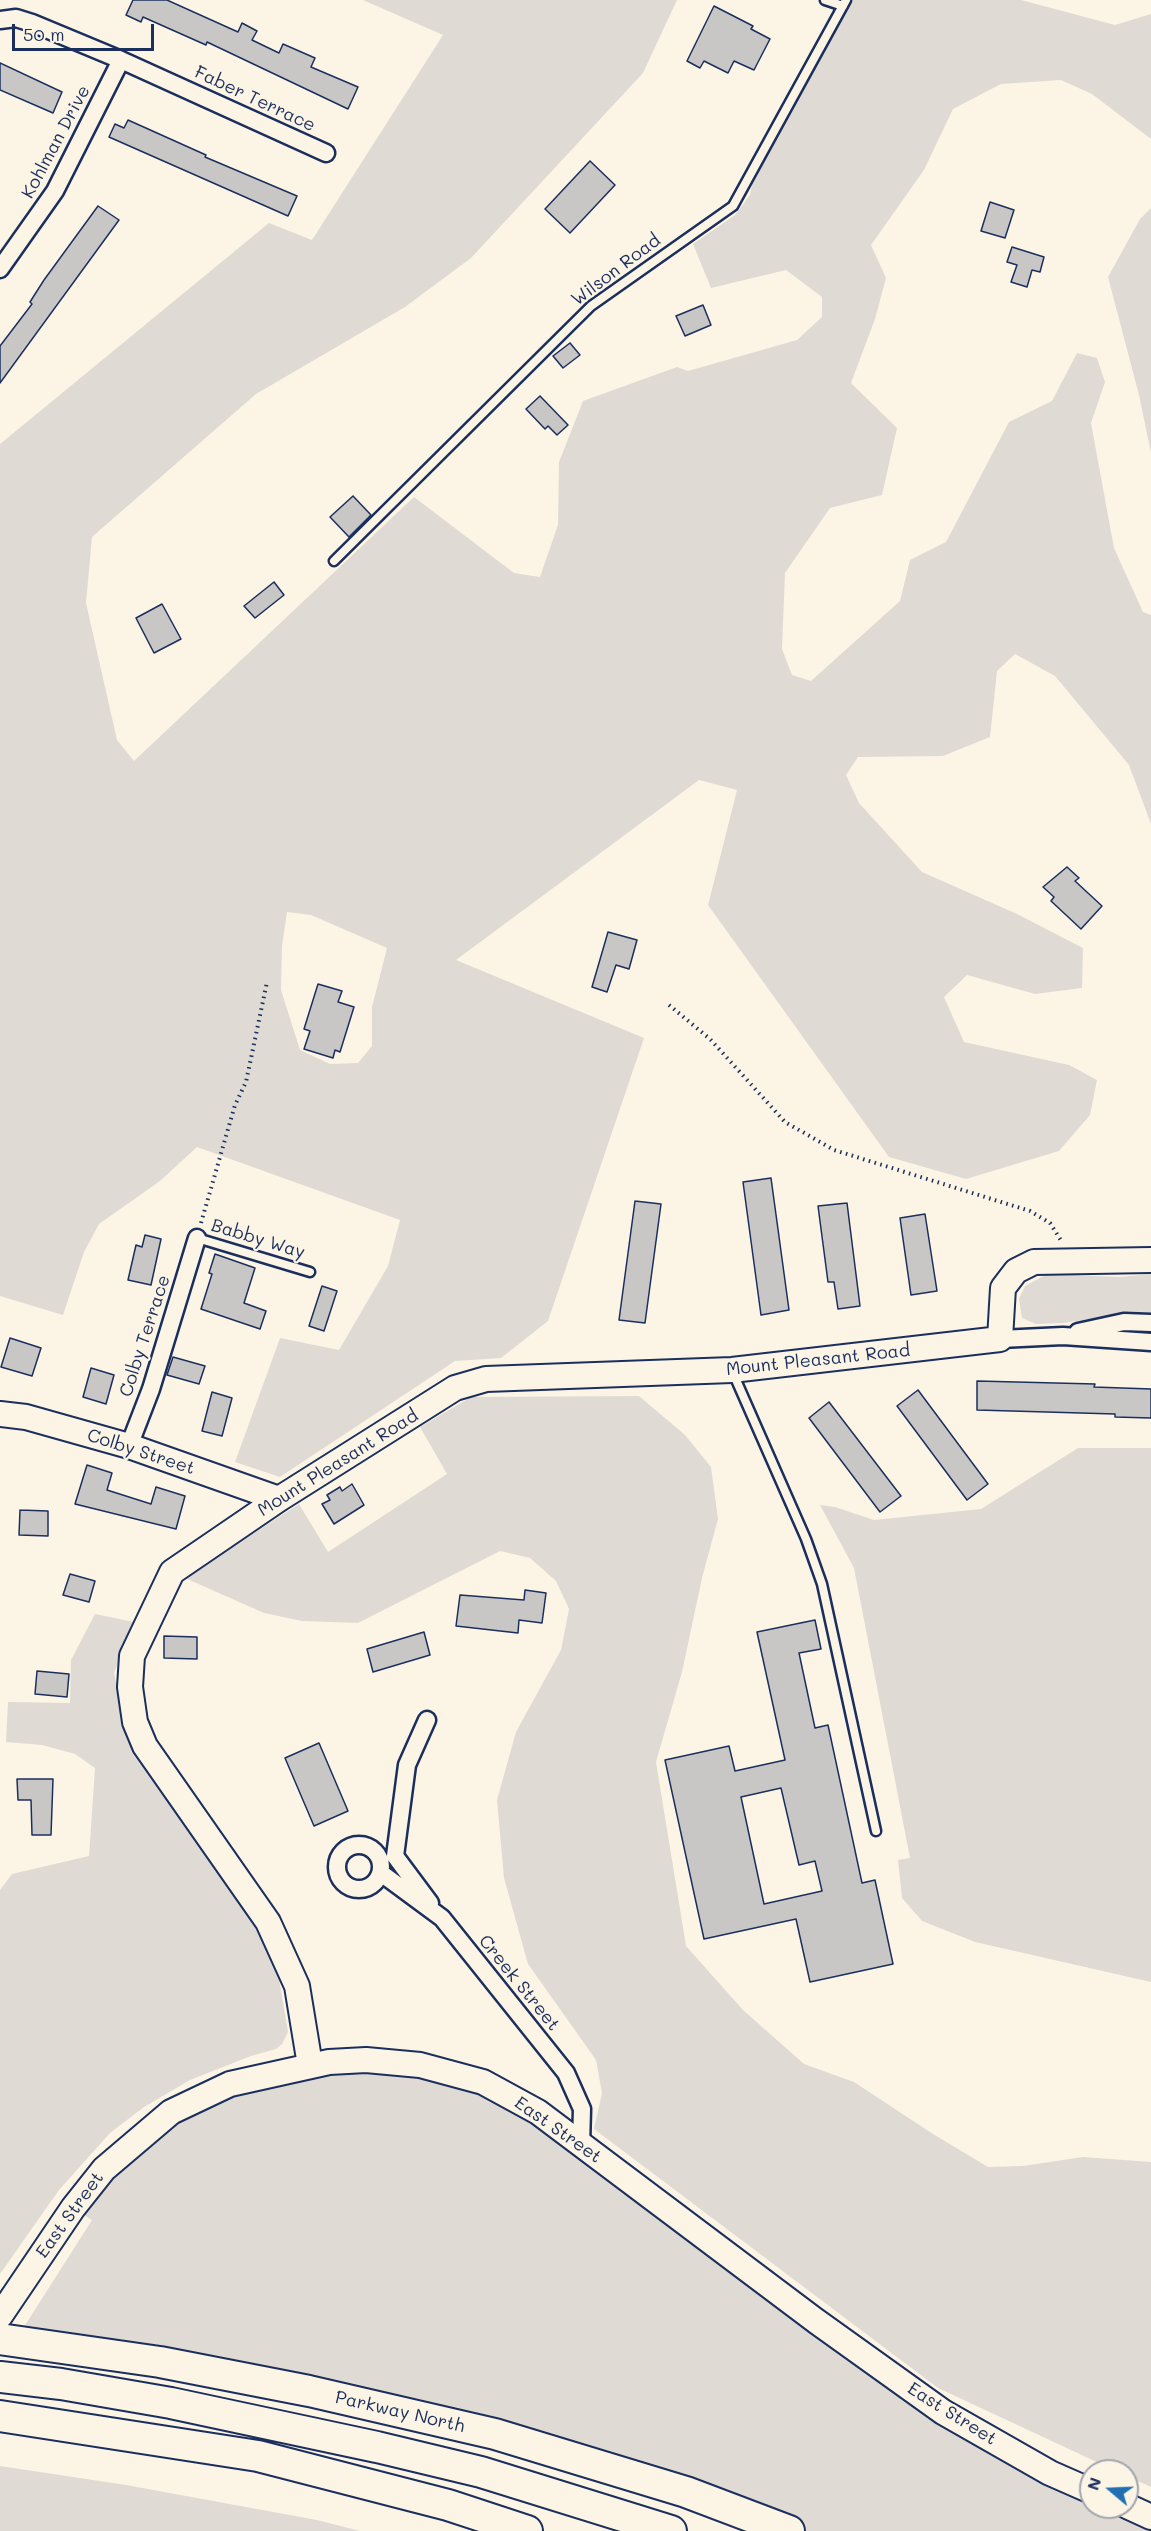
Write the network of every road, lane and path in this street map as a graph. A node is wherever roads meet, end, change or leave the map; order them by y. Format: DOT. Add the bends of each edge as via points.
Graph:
graph roads {
  1 [pos="825,0"];
  2 [pos="845,3"];
  3 [pos="0,20"];
  4 [pos="121,60"];
  5 [pos="326,153"];
  6 [pos="0,269"];
  7 [pos="334,561"];
  8 [pos="267,982"];
  9 [pos="669,1005"];
  10 [pos="197,1238"];
  11 [pos="1151,1260"];
  12 [pos="1073,1262"];
  13 [pos="310,1272"];
  14 [pos="1151,1323"];
  15 [pos="1063,1336"];
  16 [pos="1000,1339"];
  17 [pos="1151,1342"];
  18 [pos="732,1370"];
  19 [pos="0,1414"];
  20 [pos="129,1446"];
  21 [pos="279,1499"];
  22 [pos="427,1720"];
  23 [pos="876,1831"];
  24 [pos="381,1873"];
  25 [pos="442,1918"];
  26 [pos="310,2065"];
  27 [pos="581,2145"];
  28 [pos="0,2316"];
  29 [pos="0,2339"];
  30 [pos="0,2377"];
  31 [pos="0,2416"];
  32 [pos="31,2421"];
  33 [pos="0,2428"];
  34 [pos="1079,2486"];
  35 [pos="528,2531"];
  36 [pos="670,2531"];
  37 [pos="789,2531"];
  1 -- 2 [label="lane"];
  2 -- 7 [label="lane, Wilson Road" via="733,206 591,306"];
  3 -- 4 [label="street, Faber Terrace" via="16,18 32,23"];
  4 -- 5 [label="street, Faber Terrace"];
  4 -- 6 [label="street, Kohlman Drive" via="56,191"];
  8 -- 10 [label="path" via="246,1082 235,1105"];
  9 -- 12 [label="path" via="710,1039 785,1122 834,1150 1030,1211 1050,1223"];
  10 -- 13 [label="lane, Babby Way"];
  10 -- 20 [label="street, Colby Terrace" via="151,1389"];
  11 -- 12 [label="street"];
  12 -- 16 [label="street" via="1034,1262 1016,1271 1003,1288"];
  14 -- 15 [label="street, Mount Pleasant Road" via="1124,1322"];
  15 -- 16 [label="street, Mount Pleasant Road"];
  15 -- 17 [label="street, Mount Pleasant Road"];
  16 -- 18 [label="street, Mount Pleasant Road"];
  18 -- 21 [label="street, Mount Pleasant Road" via="486,1379 455,1388"];
  18 -- 23 [label="lane" via="822,1584"];
  19 -- 20 [label="street, Colby Street" via="26,1417"];
  20 -- 21 [label="street, Colby Street"];
  21 -- 26 [label="street, Mount Pleasant Road" via="172,1572 132,1656 130,1687 135,1722 145,1746 268,1922 297,1986"];
  22 -- 25 [label="street" via="407,1765 395,1856"];
  24 -- 25 [label="street, Creek Street"];
  25 -- 27 [label="street, Creek Street" via="566,2073 582,2109"];
  26 -- 27 [label="street, East Street" via="366,2060 420,2065 483,2082 538,2112"];
  26 -- 28 [label="street, East Street" via="230,2084 171,2112 104,2169"];
  27 -- 34 [label="street, East Street" via="943,2412"];
  29 -- 37 [label="highway, Parkway North" via="159,2362 309,2391 495,2434 686,2492"];
  30 -- 36 [label="highway" via="171,2403 366,2445 481,2472"];
  31 -- 32 [label="highway"];
  32 -- 33 [label="highway"];
  32 -- 35 [label="highway" via="258,2456 447,2505"];
}
